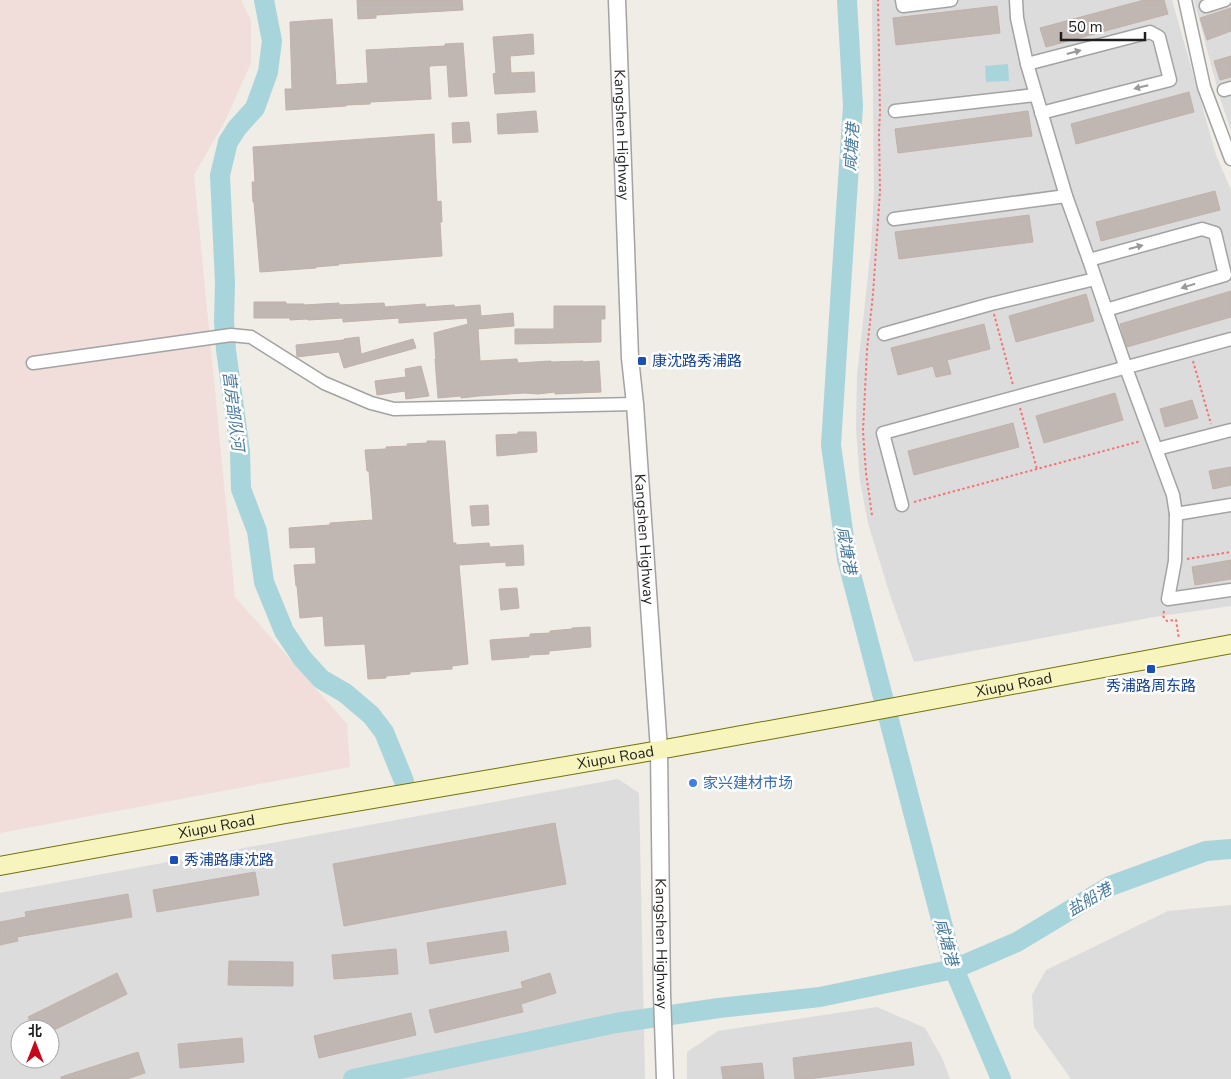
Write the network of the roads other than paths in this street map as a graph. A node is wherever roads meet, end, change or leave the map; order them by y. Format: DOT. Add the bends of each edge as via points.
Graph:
graph roads {
  1 [pos="617,0"];
  2 [pos="902,0"];
  3 [pos="951,0"];
  4 [pos="1016,0"];
  5 [pos="1185,0"];
  6 [pos="1225,0"];
  7 [pos="1206,6"];
  8 [pos="1027,64"];
  9 [pos="1035,95"];
  10 [pos="895,111"];
  11 [pos="1041,113"];
  12 [pos="1231,159"];
  13 [pos="1066,196"];
  14 [pos="894,219"];
  15 [pos="1089,260"];
  16 [pos="1095,279"];
  17 [pos="1106,310"];
  18 [pos="884,334"];
  19 [pos="1231,339"];
  20 [pos="32,363"];
  21 [pos="1126,368"];
  22 [pos="635,404"];
  23 [pos="1231,430"];
  24 [pos="1154,443"];
  25 [pos="902,505"];
  26 [pos="1231,505"];
  27 [pos="1176,514"];
  28 [pos="1231,590"];
  29 [pos="1231,644"];
  30 [pos="659,750"];
  31 [pos="0,866"];
  32 [pos="665,1079"];
  1 -- 22 [label="street, Kangshen Highway" via="630,358"];
  2 -- 3 [label="street" via="903,6"];
  4 -- 8 [label="street"];
  5 -- 12 [label="street" via="1204,87"];
  6 -- 7 [label="street"];
  8 -- 9 [label="street"];
  8 -- 11 [label="street, one-way" via="1150,32 1158,37 1170,80"];
  9 -- 10 [label="street"];
  9 -- 11 [label="street"];
  11 -- 13 [label="street"];
  13 -- 14 [label="street"];
  13 -- 15 [label="street"];
  15 -- 16 [label="street"];
  15 -- 17 [label="street, one-way" via="1202,229 1215,233 1225,275"];
  16 -- 17 [label="street"];
  16 -- 18 [label="street"];
  17 -- 21 [label="street"];
  19 -- 21 [label="street"];
  20 -- 22 [label="street" via="225,336 251,337 324,383 394,409"];
  21 -- 24 [label="street"];
  21 -- 25 [label="street" via="883,433"];
  22 -- 30 [label="street, Kangshen Highway"];
  23 -- 24 [label="street"];
  24 -- 27 [label="street" via="1173,495"];
  26 -- 27 [label="street"];
  27 -- 28 [label="street" via="1175,561 1168,599"];
  29 -- 30 [label="main road, Xiupu Road"];
  30 -- 31 [label="main road, Xiupu Road"];
  30 -- 32 [label="street, Kangshen Highway"];
}
